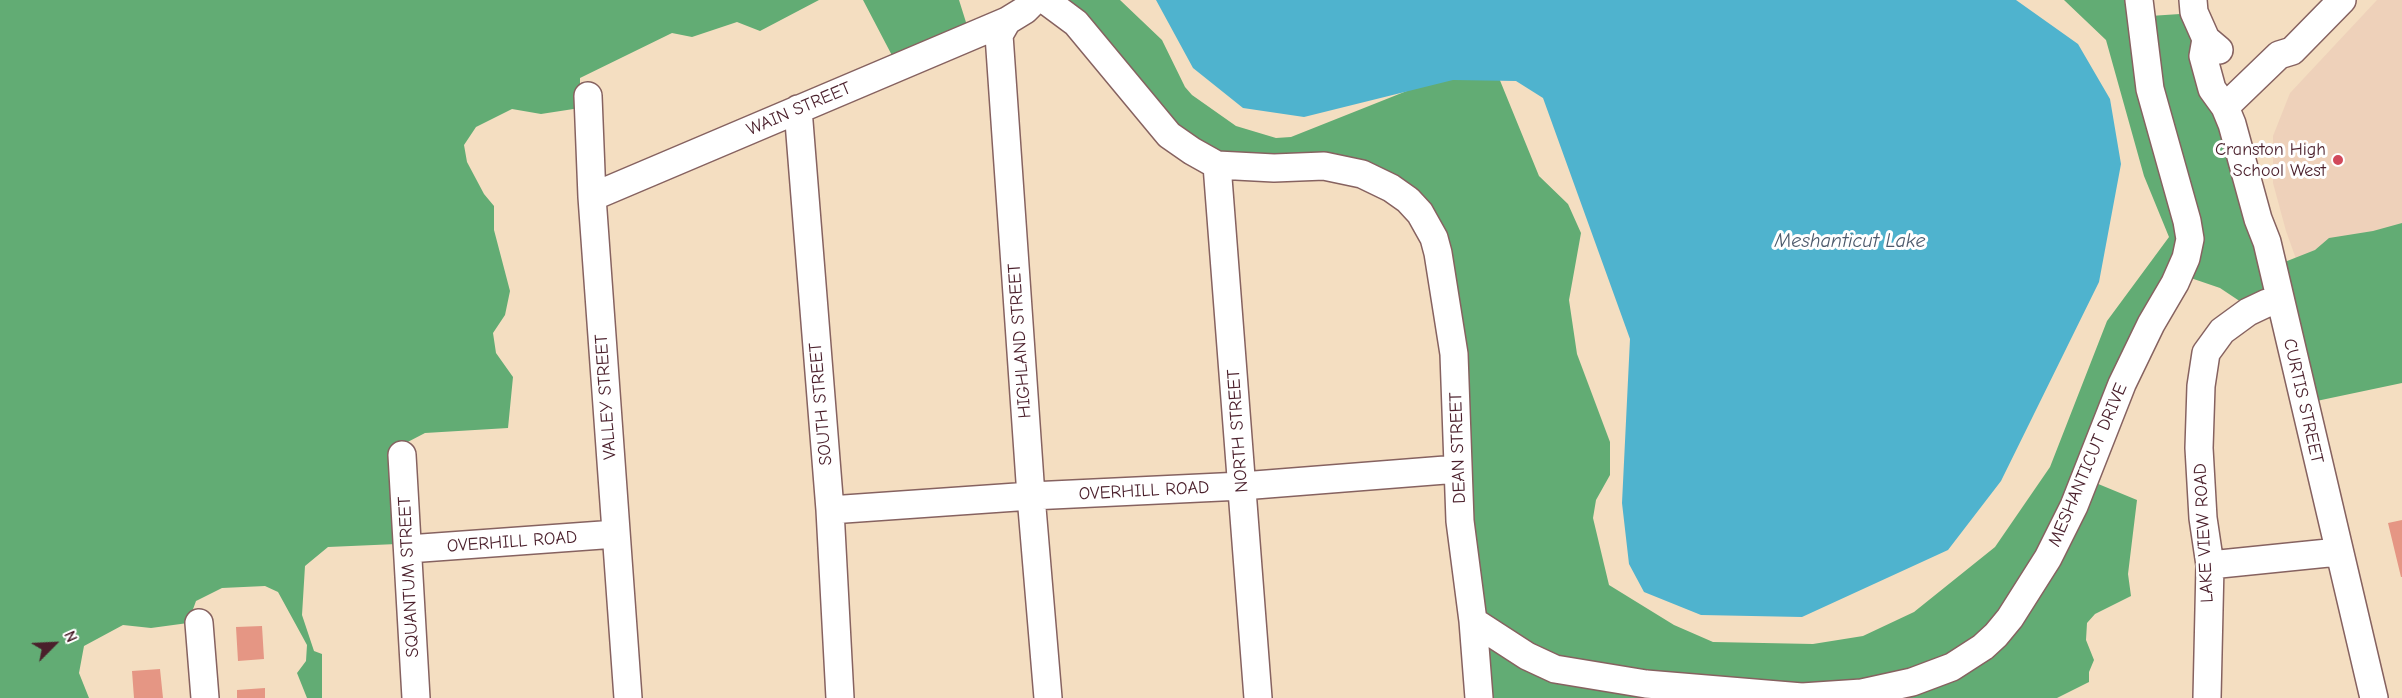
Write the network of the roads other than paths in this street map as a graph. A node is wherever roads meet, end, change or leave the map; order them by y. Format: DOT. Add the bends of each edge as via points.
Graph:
graph roads {
  1 [pos="1035,0"];
  2 [pos="1045,0"];
  3 [pos="2139,0"];
  4 [pos="2342,0"];
  5 [pos="2187,4"];
  6 [pos="1007,21"];
  7 [pos="588,96"];
  8 [pos="798,109"];
  9 [pos="2228,116"];
  10 [pos="1217,165"];
  11 [pos="592,197"];
  12 [pos="2280,302"];
  13 [pos="402,455"];
  14 [pos="1458,469"];
  15 [pos="1242,486"];
  16 [pos="1031,496"];
  17 [pos="830,510"];
  18 [pos="616,534"];
  19 [pos="408,549"];
  20 [pos="2338,552"];
  21 [pos="2210,565"];
  22 [pos="1473,621"];
  23 [pos="199,623"];
  24 [pos="205,698"];
  25 [pos="416,698"];
  26 [pos="628,698"];
  27 [pos="840,698"];
  28 [pos="1048,698"];
  29 [pos="1258,698"];
  30 [pos="1479,698"];
  31 [pos="2207,698"];
  32 [pos="2374,698"];
  1 -- 6 [label="street"];
  2 -- 10 [label="street" via="1076,23 1169,135"];
  3 -- 22 [label="street, MESHANTICUT DRIVE" via="2150,89 2187,220 2190,239 2186,258 2122,384 2054,548 1996,635 1952,667 1912,682 1862,693 1802,697 1646,684 1555,669"];
  4 -- 9 [label="street" via="2292,51 2279,55"];
  5 -- 9 [label="street, CURTIS STREET" via="2206,39 2219,50 2230,83"];
  6 -- 8 [label="street, WAIN STREET"];
  6 -- 16 [label="street, HIGHLAND STREET" via="999,35"];
  7 -- 11 [label="street, VALLEY STREET"];
  8 -- 11 [label="street, WAIN STREET"];
  8 -- 17 [label="street, SOUTH STREET"];
  9 -- 12 [label="street, CURTIS STREET" via="2267,242"];
  10 -- 14 [label="street, DEAN STREET" via="1324,166 1362,174 1391,188 1420,213 1438,253 1454,354"];
  10 -- 15 [label="street, NORTH STREET"];
  11 -- 18 [label="street, VALLEY STREET"];
  12 -- 20 [label="street, CURTIS STREET"];
  12 -- 21 [label="street, LAKE VIEW ROAD" via="2248,312 2222,331 2206,353 2199,448"];
  13 -- 19 [label="street, SQUANTUM STREET"];
  14 -- 15 [label="street, OVERHILL ROAD"];
  14 -- 22 [label="street, DEAN STREET"];
  15 -- 16 [label="street, OVERHILL ROAD"];
  15 -- 29 [label="street, NORTH STREET"];
  16 -- 17 [label="street, OVERHILL ROAD"];
  16 -- 28 [label="street, HIGHLAND STREET"];
  17 -- 27 [label="street, SOUTH STREET"];
  18 -- 19 [label="street, OVERHILL ROAD"];
  18 -- 26 [label="street, VALLEY STREET"];
  19 -- 25 [label="street, SQUANTUM STREET"];
  20 -- 21 [label="street"];
  20 -- 32 [label="street, CURTIS STREET"];
  21 -- 31 [label="street, LAKE VIEW ROAD"];
  22 -- 30 [label="street, DEAN STREET"];
  23 -- 24 [label="street"];
}
